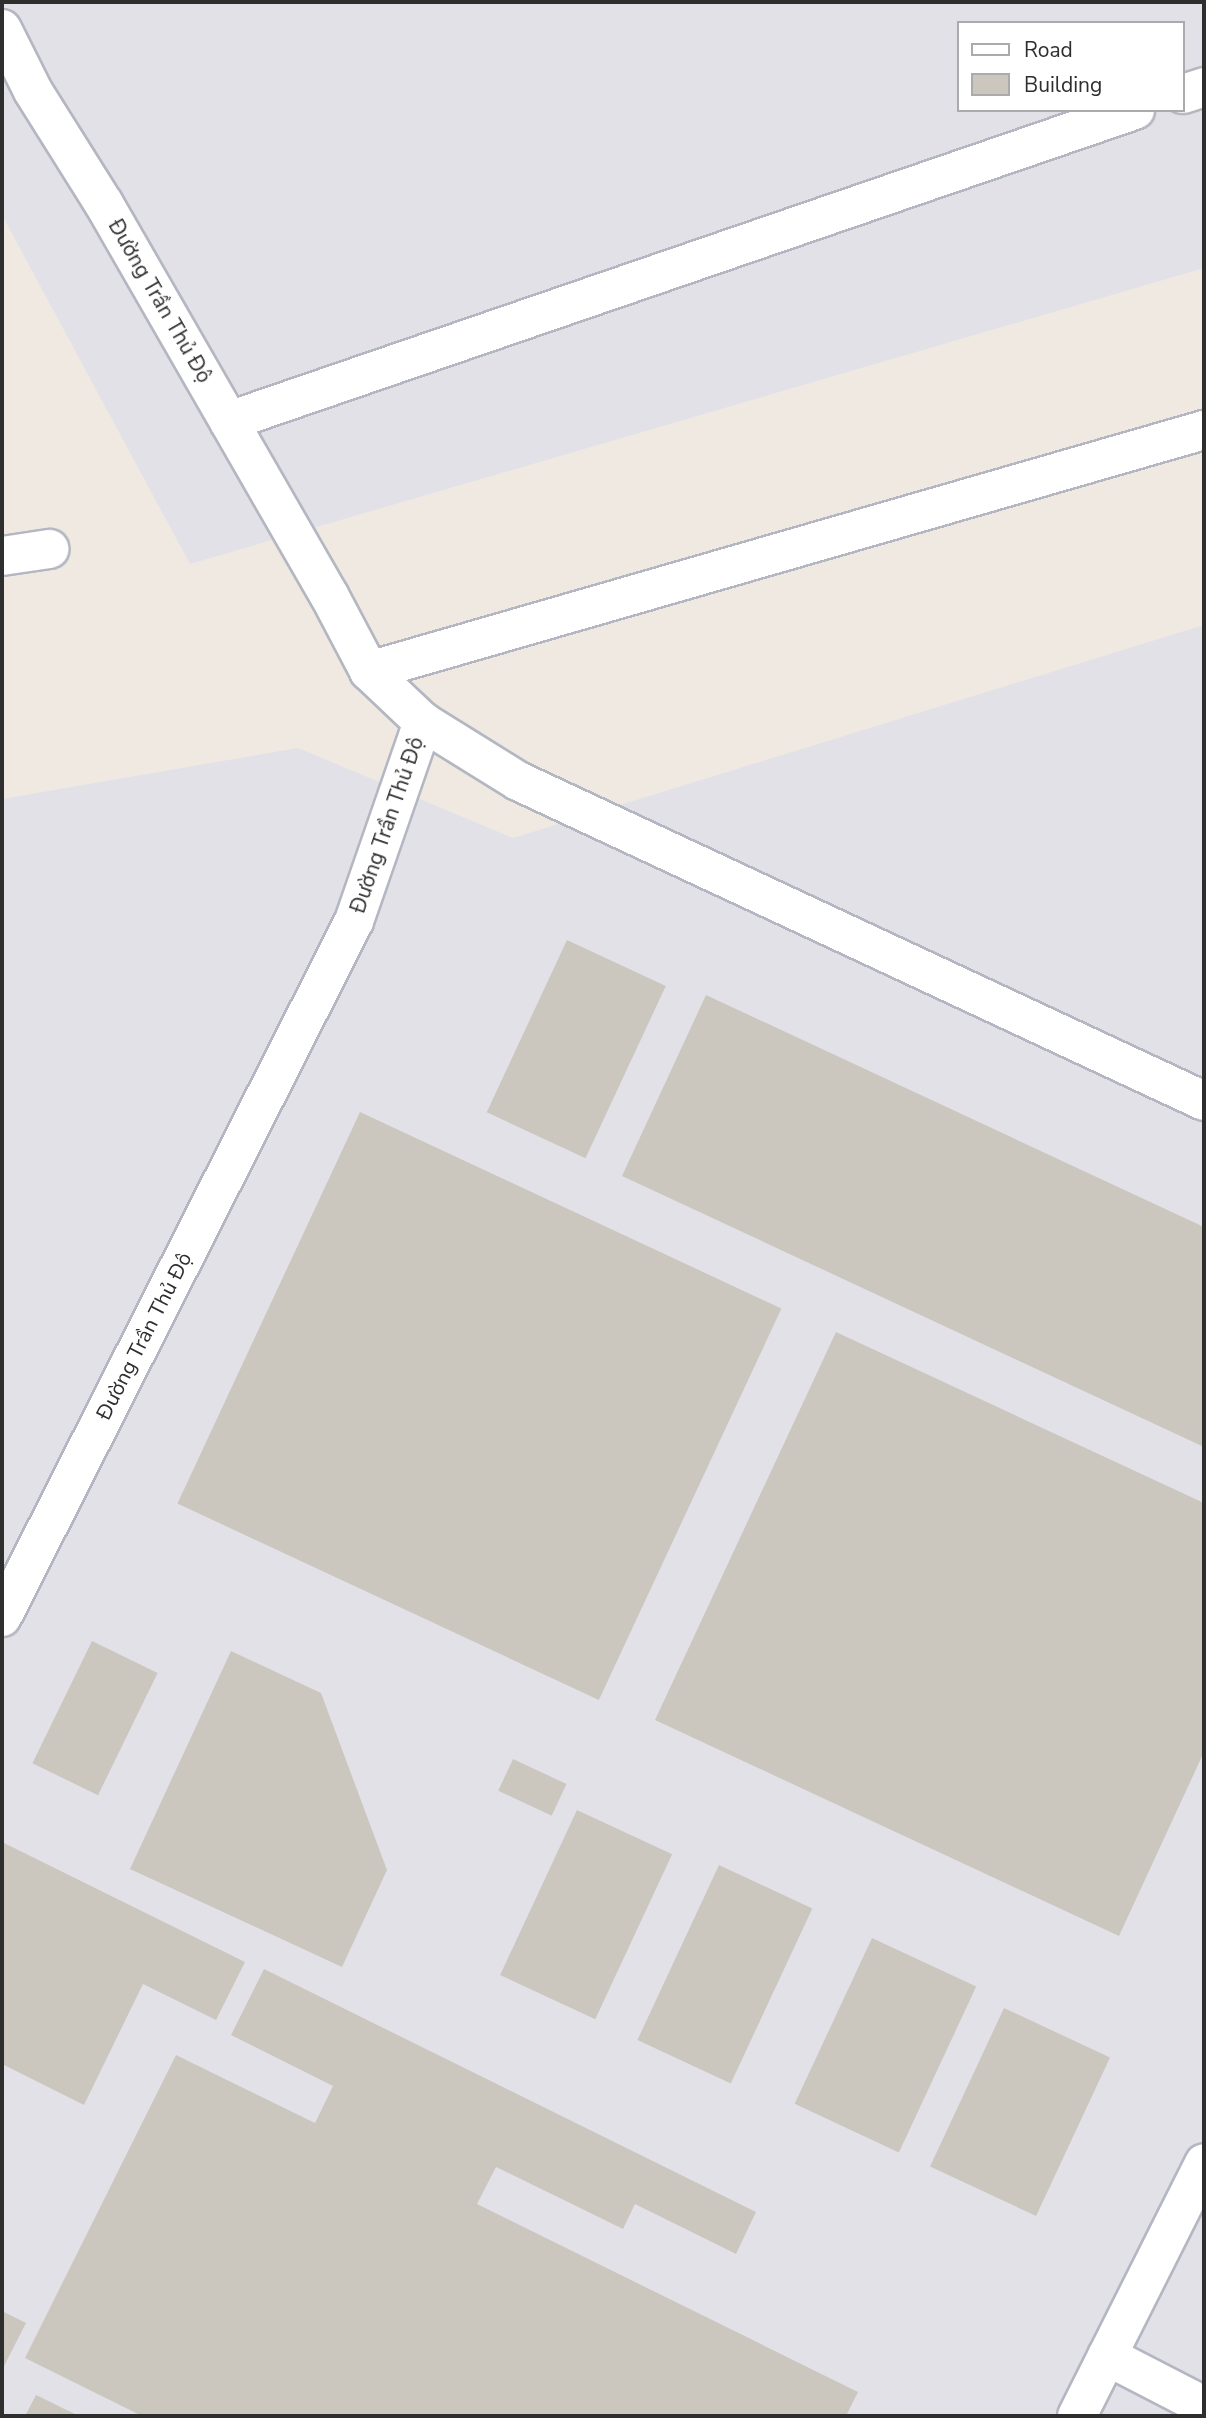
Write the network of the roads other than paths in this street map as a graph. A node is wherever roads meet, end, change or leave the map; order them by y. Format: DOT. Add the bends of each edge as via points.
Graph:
graph roads {
  1 [pos="2,29"];
  2 [pos="1204,87"];
  3 [pos="17,93"];
  4 [pos="1185,93"];
  5 [pos="1129,112"];
  6 [pos="229,421"];
  7 [pos="1204,430"];
  8 [pos="49,548"];
  9 [pos="2,556"];
  10 [pos="369,671"];
  11 [pos="423,722"];
  12 [pos="1204,1101"];
  13 [pos="2,1617"];
  14 [pos="1204,2163"];
  15 [pos="1107,2356"];
  16 [pos="1204,2406"];
  17 [pos="1077,2416"];
  1 -- 3 [label="street, Đường Trần Thủ Độ"];
  2 -- 4 [label="street"];
  3 -- 6 [label="street, Đường Trần Thủ Độ" via="103,204"];
  5 -- 6 [label="street"];
  6 -- 10 [label="street, Đường Trần Thủ Độ"];
  7 -- 10 [label="street"];
  8 -- 9 [label="street"];
  10 -- 11 [label="street, Đường Trần Thủ Độ"];
  11 -- 12 [label="street" via="517,781"];
  11 -- 13 [label="street, Đường Trần Thủ Độ" via="354,921"];
  14 -- 15 [label="street"];
  15 -- 16 [label="street"];
  15 -- 17 [label="street"];
}
